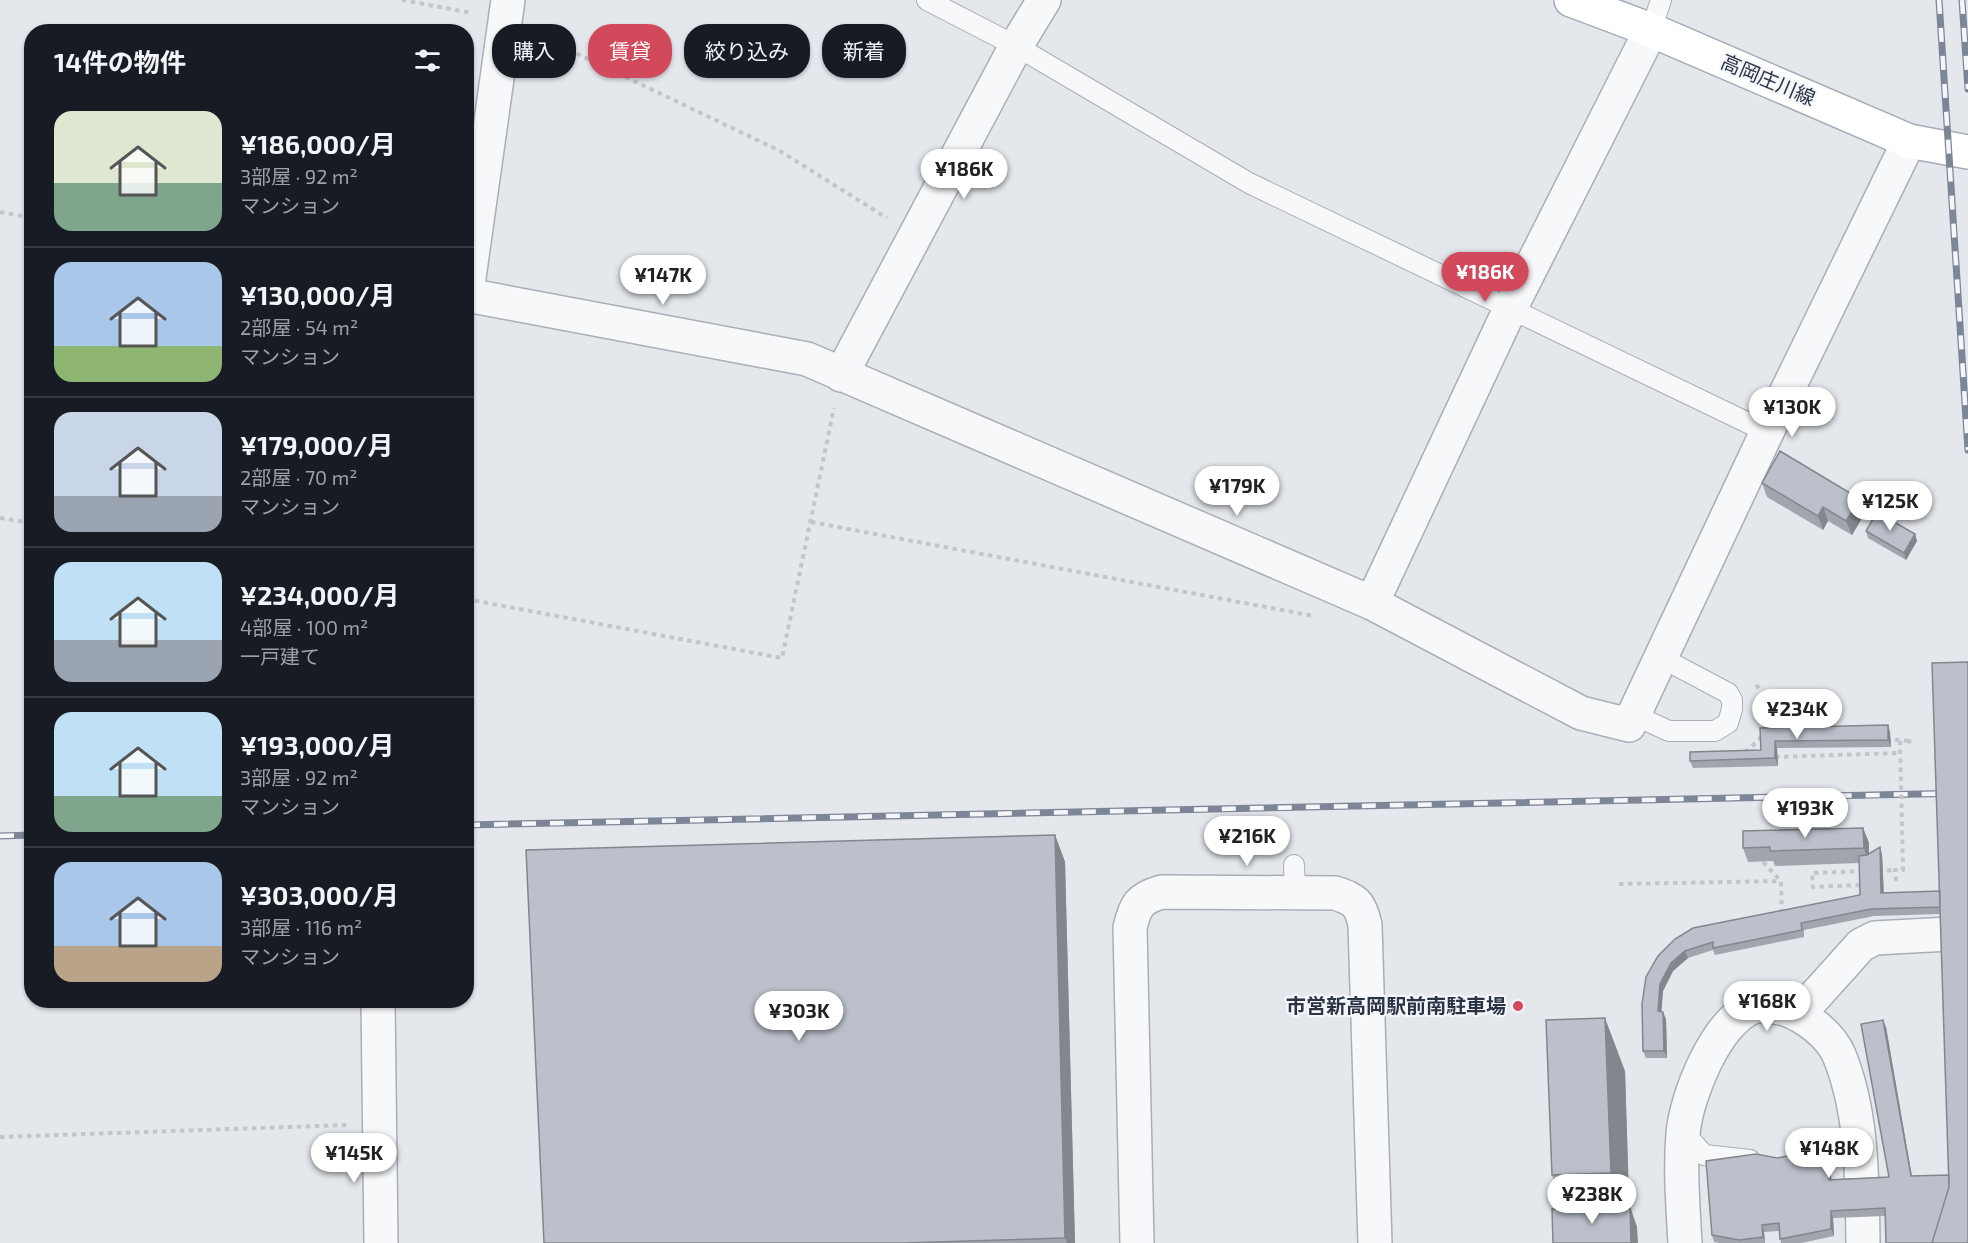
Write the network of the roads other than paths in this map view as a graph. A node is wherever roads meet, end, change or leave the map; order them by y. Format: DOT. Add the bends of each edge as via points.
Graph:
graph roads {
  1 [pos="927,0"];
  2 [pos="1044,0"];
  3 [pos="1571,0"];
  4 [pos="507,10"];
  5 [pos="1656,15"];
  6 [pos="1016,46"];
  7 [pos="1909,141"];
  8 [pos="1968,152"];
  9 [pos="474,247"];
  10 [pos="474,298"];
  11 [pos="1510,309"];
  12 [pos="841,375"];
  13 [pos="1767,432"];
  14 [pos="1372,603"];
  15 [pos="1660,657"];
  16 [pos="1634,715"];
  17 [pos="1968,933"];
  18 [pos="378,1008"];
  19 [pos="1799,1014"];
  20 [pos="1856,1124"];
  21 [pos="1683,1131"];
  22 [pos="1785,1158"];
  23 [pos="1765,1159"];
  24 [pos="381,1243"];
  25 [pos="1137,1243"];
  26 [pos="1375,1243"];
  27 [pos="1685,1243"];
  28 [pos="1863,1243"];
  1 -- 6 [label="lane"];
  2 -- 6 [label="street"];
  3 -- 5 [label="main road, 高岡庄川線"];
  4 -- 9 [label="street"];
  5 -- 7 [label="main road, 高岡庄川線"];
  5 -- 11 [label="street"];
  6 -- 11 [label="lane" via="1249,183"];
  6 -- 12 [label="street"];
  7 -- 8 [label="main road, 高岡庄川線"];
  7 -- 13 [label="street"];
  10 -- 12 [label="street" via="807,359"];
  11 -- 13 [label="lane"];
  11 -- 14 [label="street"];
  12 -- 14 [label="street"];
  13 -- 15 [label="street"];
  14 -- 16 [label="street" via="1581,713 1629,725"];
  15 -- 16 [label="street"];
  15 -- 16 [label="lane" via="1728,693 1732,700 1728,723 1715,731 1669,731"];
  17 -- 19 [label="street" via="1875,938 1861,945"];
  18 -- 24 [label="street"];
  19 -- 20 [label="street" via="1817,1027 1838,1052"];
  19 -- 21 [label="street" via="1755,1006 1733,1020 1704,1065"];
  20 -- 22 [label="lane" via="1840,1147"];
  20 -- 28 [label="street"];
  21 -- 23 [label="lane" via="1704,1155"];
  21 -- 27 [label="street"];
  25 -- 26 [label="street" via="1130,928 1135,909 1147,896 1162,892 1294,879 1350,898 1361,908 1365,925"];
}
